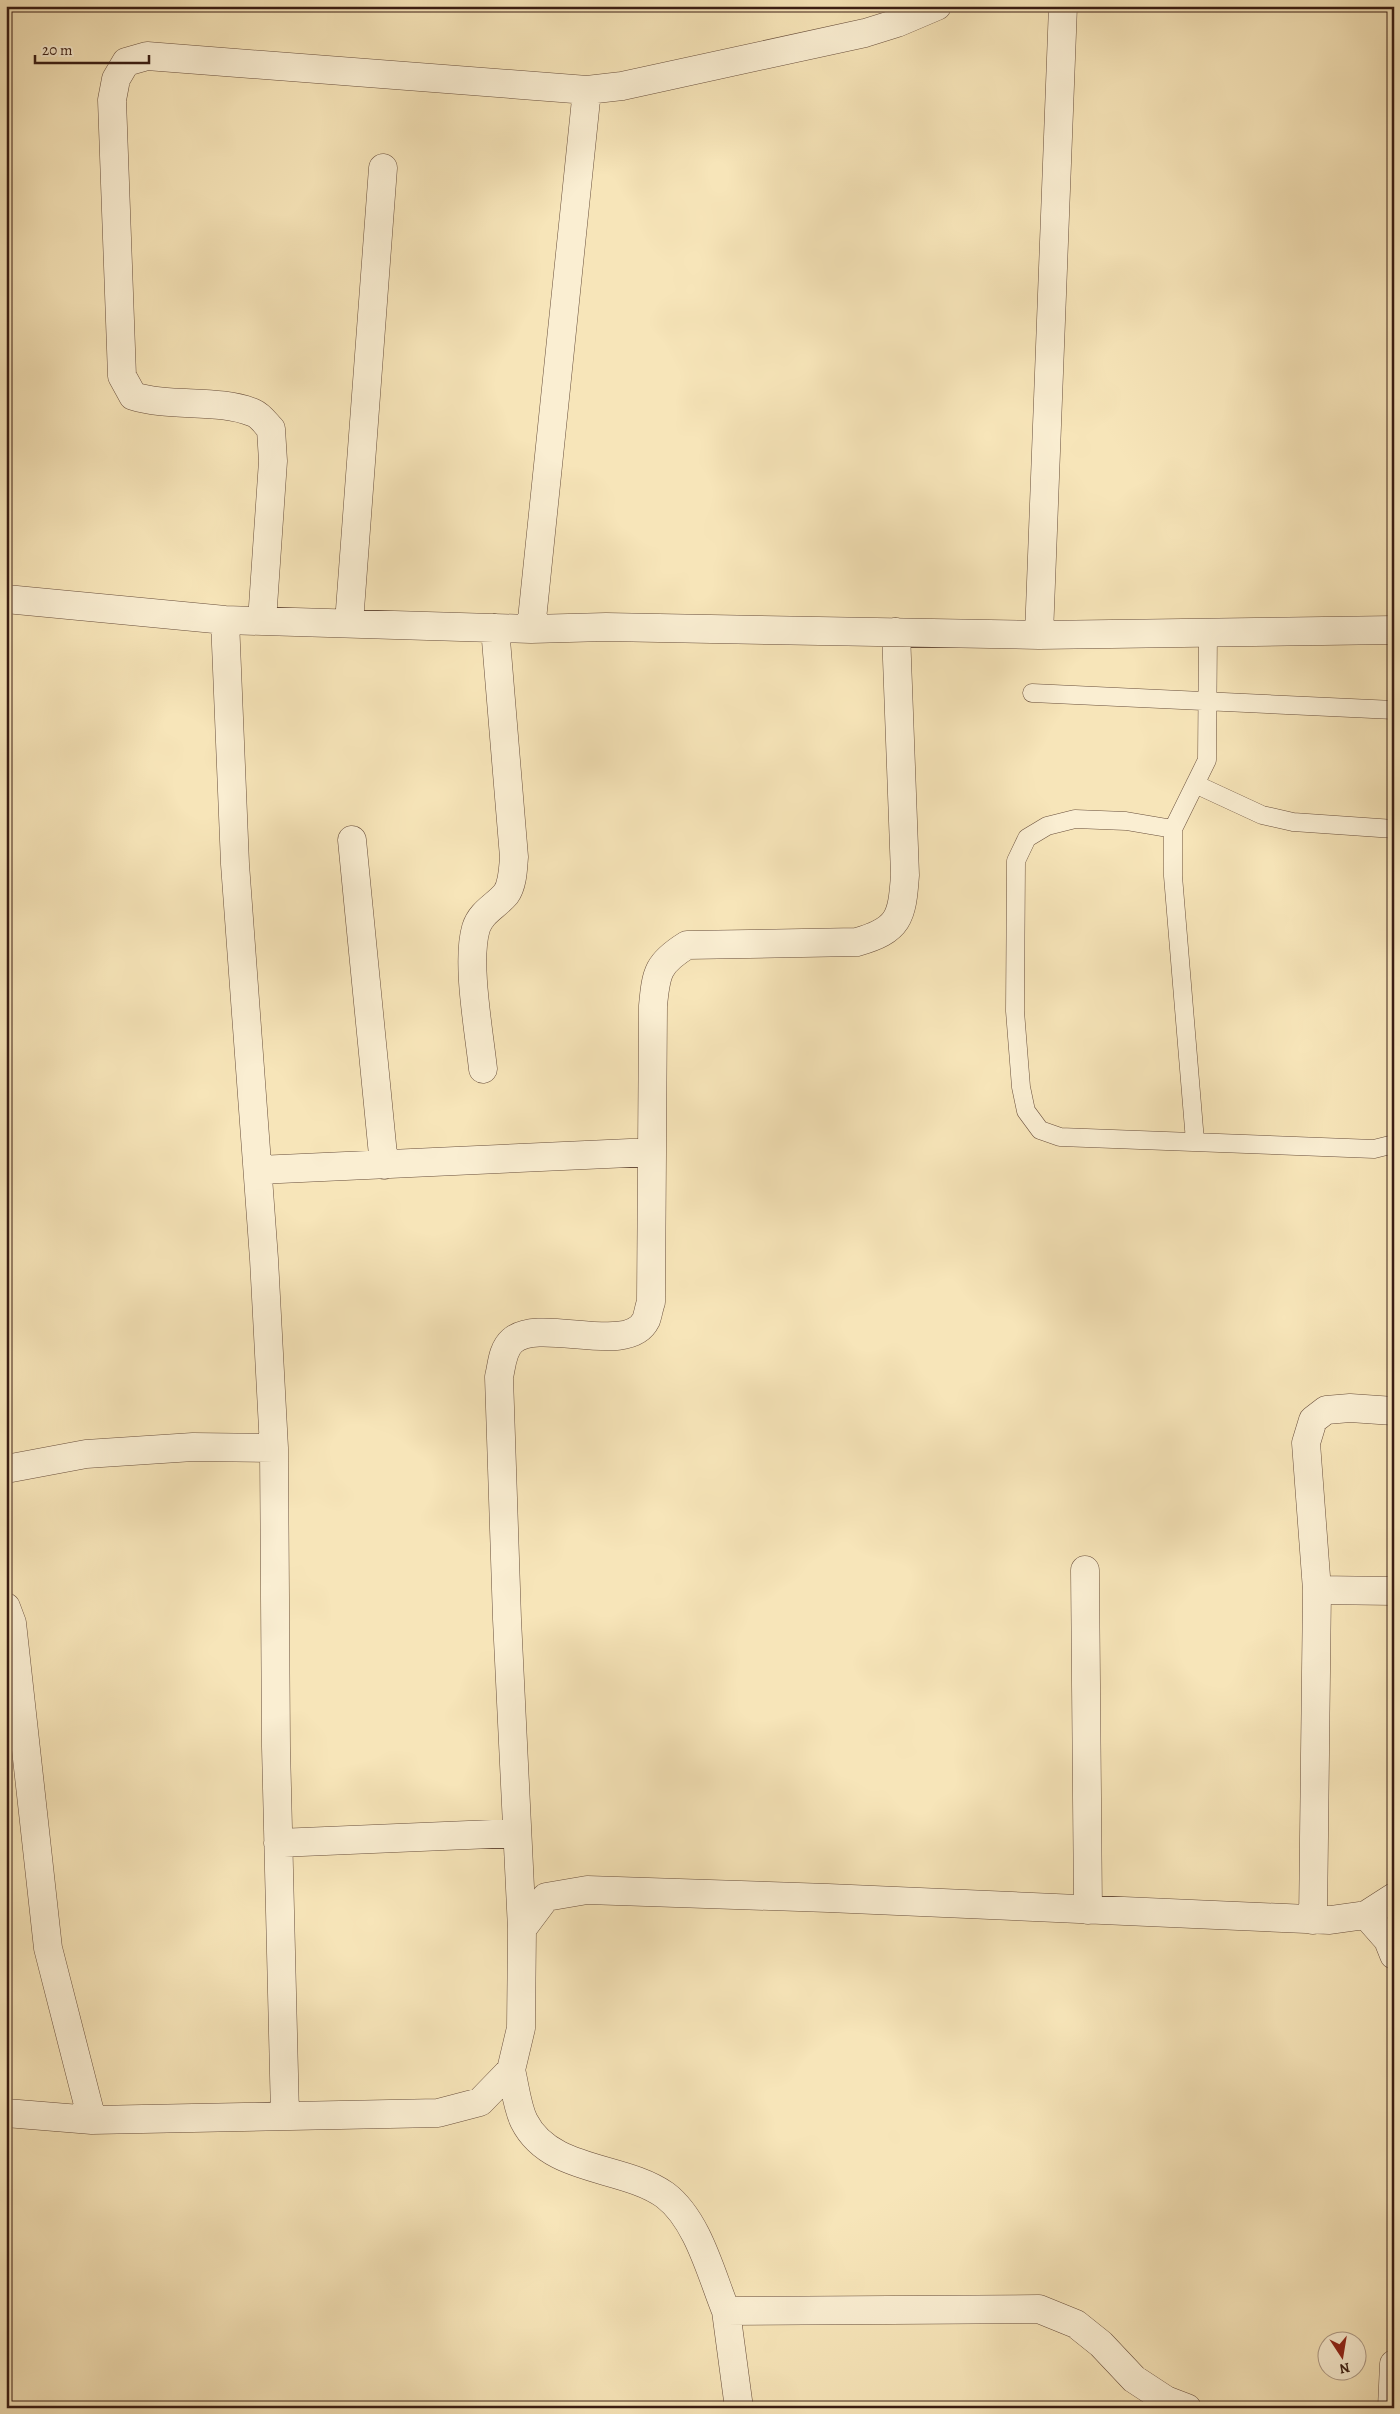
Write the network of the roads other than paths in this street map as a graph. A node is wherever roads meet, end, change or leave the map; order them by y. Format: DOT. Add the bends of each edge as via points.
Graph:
graph roads {
  1 [pos="1063,6"];
  2 [pos="923,9"];
  3 [pos="587,90"];
  4 [pos="383,168"];
  5 [pos="6,600"];
  6 [pos="224,620"];
  7 [pos="262,621"];
  8 [pos="349,623"];
  9 [pos="495,628"];
  10 [pos="531,629"];
  11 [pos="1394,630"];
  12 [pos="896,632"];
  13 [pos="1208,632"];
  14 [pos="1040,635"];
  15 [pos="1032,693"];
  16 [pos="1208,701"];
  17 [pos="1394,710"];
  18 [pos="1194,784"];
  19 [pos="1173,829"];
  20 [pos="1394,829"];
  21 [pos="352,840"];
  22 [pos="482,1069"];
  23 [pos="1195,1142"];
  24 [pos="1394,1144"];
  25 [pos="652,1152"];
  26 [pos="384,1165"];
  27 [pos="258,1170"];
  28 [pos="1394,1411"];
  29 [pos="274,1448"];
  30 [pos="6,1470"];
  31 [pos="1085,1570"];
  32 [pos="1318,1590"];
  33 [pos="1394,1591"];
  34 [pos="6,1606"];
  35 [pos="517,1833"];
  36 [pos="278,1842"];
  37 [pos="1394,1897"];
  38 [pos="1088,1910"];
  39 [pos="1366,1915"];
  40 [pos="1313,1920"];
  41 [pos="522,1929"];
  42 [pos="1394,1955"];
  43 [pos="511,2070"];
  44 [pos="6,2113"];
  45 [pos="285,2114"];
  46 [pos="92,2120"];
  47 [pos="726,2311"];
  48 [pos="1394,2364"];
  49 [pos="739,2408"];
  50 [pos="1187,2408"];
  51 [pos="1392,2408"];
  1 -- 14 [label="street"];
  2 -- 3 [label="street" via="865,33 622,86"];
  3 -- 7 [label="street" via="147,56 126,62 116,79 112,100 122,376 132,396 152,402 234,407 256,414 271,429 273,461"];
  3 -- 10 [label="street"];
  4 -- 8 [label="street"];
  5 -- 6 [label="street"];
  6 -- 7 [label="street"];
  6 -- 27 [label="street" via="235,864"];
  7 -- 8 [label="street"];
  8 -- 9 [label="street"];
  9 -- 10 [label="street"];
  9 -- 22 [label="street" via="514,857 506,893 489,908 477,926 472,949"];
  10 -- 12 [label="street" via="606,627"];
  11 -- 13 [label="street"];
  12 -- 14 [label="street"];
  12 -- 25 [label="street" via="905,876 903,901 896,921 882,934 857,942 687,945 669,956 655,977"];
  13 -- 14 [label="street"];
  13 -- 16 [label="lane"];
  15 -- 16 [label="lane"];
  16 -- 17 [label="lane"];
  16 -- 18 [label="lane" via="1207,760"];
  18 -- 19 [label="lane"];
  18 -- 20 [label="lane" via="1262,815 1294,822"];
  19 -- 23 [label="lane" via="1173,876"];
  19 -- 23 [label="lane" via="1126,821 1074,819 1048,826 1027,838 1016,861 1015,1011 1026,1111 1040,1130 1060,1137"];
  21 -- 26 [label="street"];
  23 -- 24 [label="lane" via="1374,1148"];
  25 -- 26 [label="street"];
  25 -- 35 [label="street" via="651,1302 646,1321 632,1333 623,1334 526,1334 512,1341 504,1355 500,1396"];
  26 -- 27 [label="street"];
  27 -- 29 [label="street"];
  28 -- 32 [label="street" via="1326,1410 1314,1420 1306,1444"];
  29 -- 30 [label="street" via="193,1447 86,1454"];
  29 -- 36 [label="street"];
  31 -- 38 [label="street"];
  32 -- 33 [label="street"];
  32 -- 40 [label="street"];
  34 -- 46 [label="street" via="12,1623 48,1948"];
  35 -- 36 [label="street"];
  35 -- 41 [label="street"];
  36 -- 45 [label="street"];
  37 -- 39 [label="street"];
  38 -- 40 [label="street"];
  38 -- 41 [label="street" via="587,1890 546,1897"];
  39 -- 40 [label="street"];
  39 -- 42 [label="street" via="1388,1940"];
  41 -- 43 [label="street" via="522,2028"];
  43 -- 45 [label="street" via="480,2102 438,2112"];
  43 -- 47 [label="street" via="524,2121 543,2146 578,2163 637,2180 665,2196 689,2220"];
  44 -- 46 [label="street"];
  45 -- 46 [label="street"];
  47 -- 49 [label="street"];
  47 -- 50 [label="street" via="1039,2309 1076,2324 1102,2344 1134,2379 1166,2400"];
  48 -- 51 [label="street"];
}
